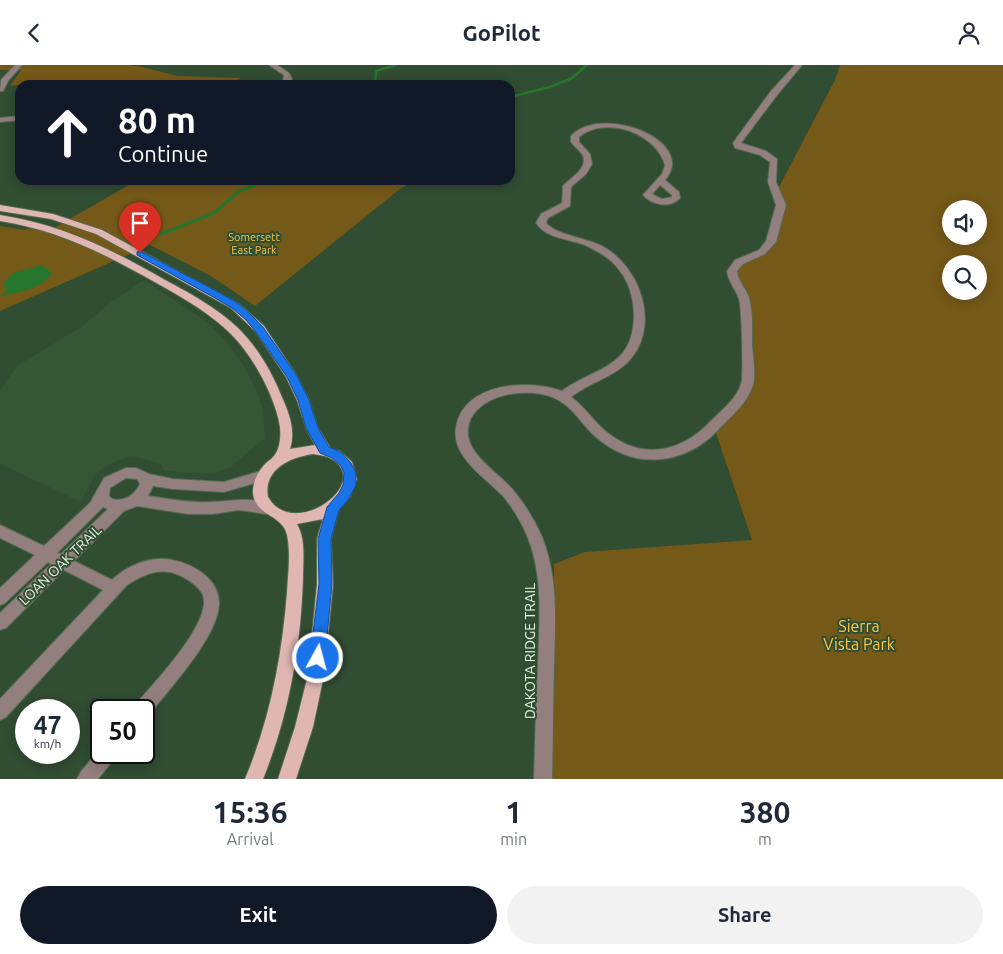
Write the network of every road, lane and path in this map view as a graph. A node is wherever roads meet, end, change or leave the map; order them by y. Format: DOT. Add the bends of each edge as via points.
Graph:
graph roads {
  1 [pos="19,65"];
  2 [pos="272,65"];
  3 [pos="799,65"];
  4 [pos="286,80"];
  5 [pos="0,89"];
  6 [pos="15,119"];
  7 [pos="0,121"];
  8 [pos="661,181"];
  9 [pos="0,208"];
  10 [pos="0,218"];
  11 [pos="563,397"];
  12 [pos="324,450"];
  13 [pos="279,460"];
  14 [pos="264,475"];
  15 [pos="146,479"];
  16 [pos="102,498"];
  17 [pos="136,500"];
  18 [pos="120,506"];
  19 [pos="333,507"];
  20 [pos="267,508"];
  21 [pos="285,517"];
  22 [pos="0,531"];
  23 [pos="46,554"];
  24 [pos="63,562"];
  25 [pos="114,588"];
  26 [pos="0,598"];
  27 [pos="0,623"];
  28 [pos="151,699"];
  29 [pos="0,711"];
  30 [pos="99,764"];
  31 [pos="86,779"];
  32 [pos="254,779"];
  33 [pos="287,779"];
  34 [pos="543,779"];
  1 -- 5 [label="street"];
  2 -- 4 [label="street" via="287,75"];
  3 -- 11 [label="street, DAKOTA RIDGE TRAIL" via="737,143 768,155 774,161 772,182 781,205 769,246 739,262 732,271 733,281 745,301 748,380 740,399 696,443 659,455 634,451 611,442"];
  6 -- 7 [label="street"];
  8 -- 11 [label="street" via="669,169 668,160 660,145 646,136 618,126 602,125 582,130 576,136 575,142 586,155 587,165 583,173 567,186 567,204 544,216 542,226 598,248 617,261 632,281 639,327 638,338 625,359 613,369 576,386"];
  9 -- 12 [label="main road" via="54,217 99,232 235,306 260,329 292,376"];
  10 -- 13 [label="main road" via="44,225 88,241 206,308 228,325 265,371 281,410 287,444"];
  11 -- 34 [label="street, DAKOTA RIDGE TRAIL" via="539,390 490,395 470,409 464,419 462,433 471,456 520,511 536,539 543,563 548,607"];
  12 -- 13 [label="main road" via="301,450"];
  12 -- 19 [label="main road" via="337,455 346,463 350,473 350,485 344,497"];
  13 -- 14 [label="main road"];
  14 -- 15 [label="street" via="224,487"];
  14 -- 20 [label="main road" via="260,492"];
  15 -- 16 [label="street" via="138,473 118,475 106,483"];
  15 -- 17 [label="street" via="146,487"];
  16 -- 18 [label="street" via="108,505"];
  16 -- 23 [label="street, LOAN OAK TRAIL"];
  17 -- 18 [label="street"];
  17 -- 20 [label="street" via="188,508 239,504"];
  18 -- 24 [label="street, LOAN OAK TRAIL"];
  19 -- 21 [label="main road" via="310,518"];
  19 -- 33 [label="main road" via="324,539 325,584 316,675"];
  20 -- 21 [label="main road"];
  21 -- 32 [label="main road" via="293,529 296,548 294,612 276,716"];
  22 -- 23 [label="street"];
  23 -- 24 [label="street"];
  23 -- 26 [label="street, LOAN OAK TRAIL"];
  24 -- 25 [label="street"];
  24 -- 27 [label="street, LOAN OAK TRAIL"];
  25 -- 28 [label="street" via="134,572 162,564 193,574 212,597 210,617 203,633"];
  25 -- 29 [label="street"];
  30 -- 31 [label="street"];
}
